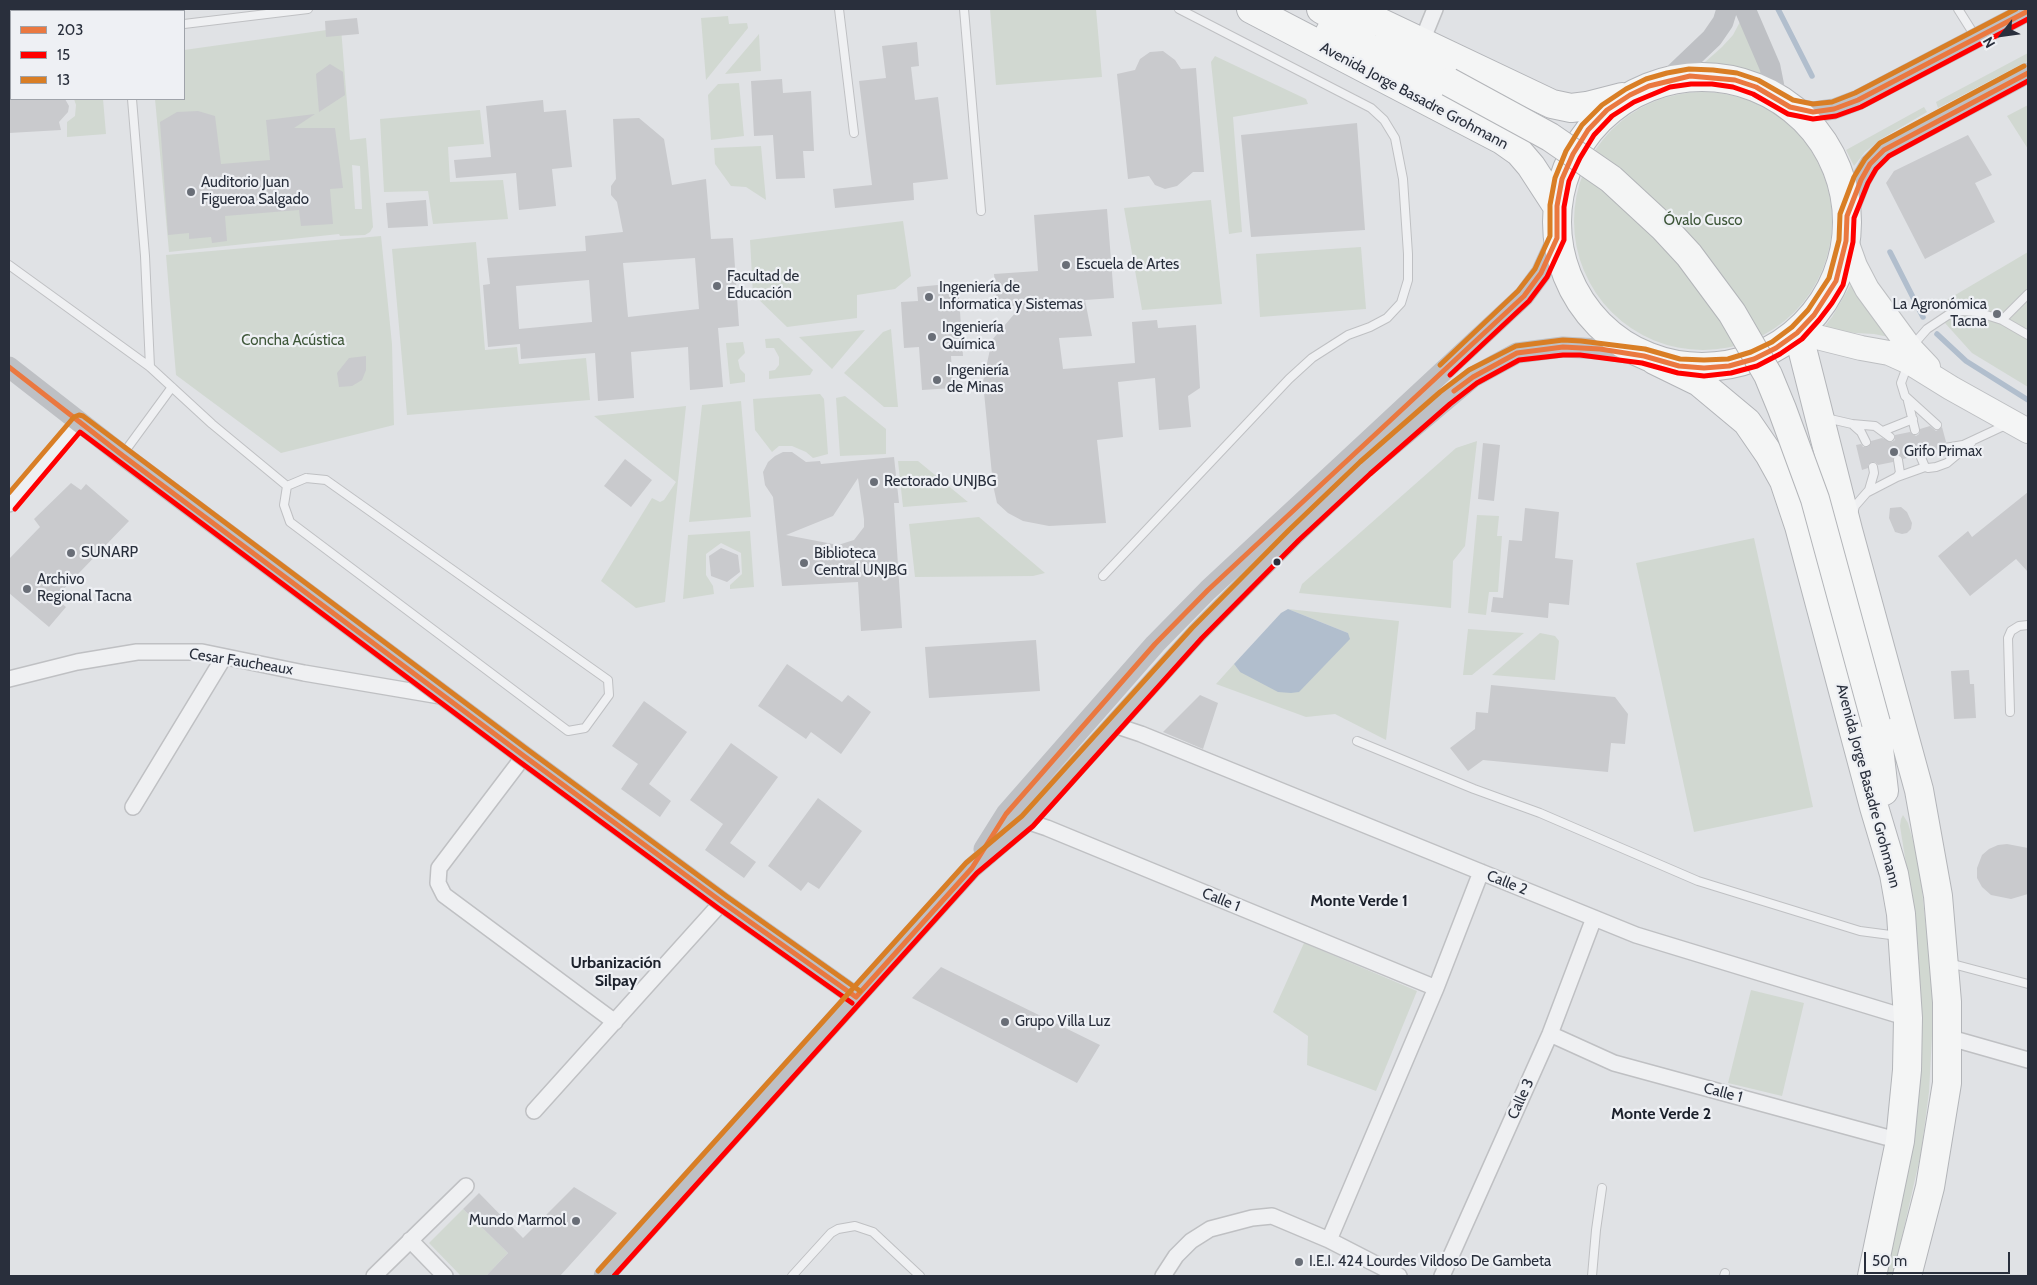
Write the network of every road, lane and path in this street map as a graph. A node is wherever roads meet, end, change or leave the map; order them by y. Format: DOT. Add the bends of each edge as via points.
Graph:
graph roads {
  1 [pos="308,9"];
  2 [pos="839,9"];
  3 [pos="964,9"];
  4 [pos="1179,9"];
  5 [pos="1251,9"];
  6 [pos="1273,9"];
  7 [pos="1321,9"];
  8 [pos="1352,9"];
  9 [pos="1435,9"];
  10 [pos="1727,9"];
  11 [pos="1745,9"];
  12 [pos="1958,9"];
  13 [pos="2028,10"];
  14 [pos="185,24"];
  15 [pos="1976,38"];
  16 [pos="1422,41"];
  17 [pos="2028,73"];
  18 [pos="1668,80"];
  19 [pos="1449,82"];
  20 [pos="1630,95"];
  21 [pos="132,100"];
  22 [pos="1783,102"];
  23 [pos="854,133"];
  24 [pos="1557,206"];
  25 [pos="982,211"];
  26 [pos="1847,229"];
  27 [pos="1557,238"];
  28 [pos="9,264"];
  29 [pos="2028,294"];
  30 [pos="2002,320"];
  31 [pos="1799,332"];
  32 [pos="2028,335"];
  33 [pos="1910,355"];
  34 [pos="1649,358"];
  35 [pos="9,367"];
  36 [pos="150,367"];
  37 [pos="172,387"];
  38 [pos="1813,396"];
  39 [pos="1907,398"];
  40 [pos="1913,420"];
  41 [pos="79,422"];
  42 [pos="1852,424"];
  43 [pos="1937,425"];
  44 [pos="2020,426"];
  45 [pos="1915,430"];
  46 [pos="1883,431"];
  47 [pos="1890,436"];
  48 [pos="1973,441"];
  49 [pos="1866,442"];
  50 [pos="1945,448"];
  51 [pos="122,455"];
  52 [pos="1920,455"];
  53 [pos="1898,460"];
  54 [pos="1925,466"];
  55 [pos="1873,467"];
  56 [pos="1897,477"];
  57 [pos="287,486"];
  58 [pos="1867,493"];
  59 [pos="9,504"];
  60 [pos="1848,530"];
  61 [pos="1103,576"];
  62 [pos="2028,625"];
  63 [pos="224,657"];
  64 [pos="9,679"];
  65 [pos="444,696"];
  66 [pos="2010,712"];
  67 [pos="1876,723"];
  68 [pos="1114,724"];
  69 [pos="1357,741"];
  70 [pos="524,756"];
  71 [pos="133,807"];
  72 [pos="1006,814"];
  73 [pos="1027,821"];
  74 [pos="1932,862"];
  75 [pos="972,868"];
  76 [pos="1481,872"];
  77 [pos="1894,874"];
  78 [pos="722,902"];
  79 [pos="1594,918"];
  80 [pos="1902,937"];
  81 [pos="1945,962"];
  82 [pos="2028,984"];
  83 [pos="1436,988"];
  84 [pos="856,996"];
  85 [pos="1908,1018"];
  86 [pos="615,1022"];
  87 [pos="1550,1034"];
  88 [pos="1947,1036"];
  89 [pos="2028,1060"];
  90 [pos="534,1111"];
  91 [pos="1900,1141"];
  92 [pos="466,1186"];
  93 [pos="1602,1188"];
  94 [pos="410,1240"];
  95 [pos="1329,1240"];
  96 [pos="374,1276"];
  97 [pos="445,1276"];
  98 [pos="604,1276"];
  99 [pos="792,1276"];
  100 [pos="920,1276"];
  101 [pos="1163,1276"];
  102 [pos="1399,1276"];
  103 [pos="1442,1276"];
  104 [pos="1592,1276"];
  105 [pos="1872,1276"];
  106 [pos="1907,1276"];
  1 -- 14 [label="lane"];
  2 -- 23 [label="lane"];
  3 -- 25 [label="lane"];
  4 -- 61 [label="lane" via="1371,108 1384,120 1395,138 1403,179 1408,280 1401,303 1387,318 1348,335 1312,358"];
  5 -- 24 [label="highway, Avenida Jorge Basadre Grohmann" via="1502,140 1531,166"];
  6 -- 19 [label="highway"];
  7 -- 19 [label="highway"];
  8 -- 16 [label="highway"];
  9 -- 16 [label="street"];
  10 -- 18 [label="main road" via="1712,38"];
  11 -- 22 [label="main road"];
  12 -- 15 [label="lane"];
  13 -- 15 [label="main road"];
  15 -- 22 [label="main road" via="1858,100 1834,109 1813,112"];
  16 -- 20 [label="highway" via="1552,104 1571,108"];
  17 -- 26 [label="main road" via="1884,150 1870,164 1861,180"];
  18 -- 20 [label="highway"];
  18 -- 22 [label="highway" via="1690,76 1727,79 1756,87"];
  19 -- 67 [label="highway, bridge" via="1550,137 1611,179 1664,228 1732,313 1771,384 1815,499"];
  20 -- 24 [label="highway" via="1608,110 1588,130 1562,179"];
  21 -- 36 [label="lane"];
  22 -- 26 [label="highway" via="1814,130 1829,151 1842,186"];
  24 -- 27 [label="highway"];
  26 -- 31 [label="highway" via="1842,261 1832,287 1814,316"];
  26 -- 33 [label="main road" via="1855,266"];
  27 -- 34 [label="highway" via="1570,284 1582,305 1617,340"];
  27 -- 72 [label="main road" via="1541,274 1524,296 1208,590 1155,644"];
  28 -- 36 [label="lane"];
  29 -- 30 [label="lane"];
  30 -- 32 [label="lane"];
  30 -- 33 [label="lane" via="1977,312 1961,311 1948,315 1927,329"];
  31 -- 33 [label="main road" via="1861,348"];
  31 -- 34 [label="highway" via="1754,359 1729,366 1679,366"];
  31 -- 38 [label="highway"];
  33 -- 39 [label="lane" via="1901,383"];
  33 -- 44 [label="main road" via="1951,388"];
  34 -- 68 [label="main road" via="1563,347 1517,353 1473,377 1366,468 1294,535 1197,633"];
  34 -- 77 [label="highway, Avenida Jorge Basadre Grohmann" via="1700,382 1747,422 1784,481"];
  35 -- 41 [label="main road"];
  36 -- 37 [label="lane"];
  37 -- 51 [label="lane"];
  37 -- 57 [label="lane"];
  38 -- 42 [label="lane" via="1826,418"];
  38 -- 60 [label="highway"];
  39 -- 40 [label="lane"];
  39 -- 43 [label="lane"];
  40 -- 45 [label="lane"];
  40 -- 46 [label="lane"];
  41 -- 51 [label="main road"];
  41 -- 59 [label="street"];
  42 -- 46 [label="lane" via="1875,426"];
  42 -- 49 [label="lane"];
  44 -- 48 [label="lane"];
  46 -- 47 [label="lane"];
  48 -- 50 [label="lane"];
  48 -- 54 [label="lane" via="1947,463"];
  51 -- 65 [label="main road"];
  52 -- 54 [label="lane"];
  53 -- 56 [label="lane" via="1900,473"];
  54 -- 56 [label="lane"];
  55 -- 58 [label="lane"];
  56 -- 58 [label="lane"];
  57 -- 57 [label="lane" via="284,505 290,522 568,731 585,728 609,695 608,680 326,480 306,478"];
  58 -- 60 [label="lane" via="1855,506"];
  60 -- 74 [label="highway" via="1919,790"];
  62 -- 66 [label="lane" via="2018,626 2008,638"];
  63 -- 64 [label="street, Cesar Faucheaux" via="202,652 136,652"];
  63 -- 65 [label="street, Cesar Faucheaux"];
  63 -- 71 [label="street"];
  65 -- 70 [label="main road"];
  67 -- 74 [label="highway"];
  67 -- 77 [label="highway"];
  68 -- 73 [label="main road"];
  68 -- 76 [label="street, Calle 2"];
  69 -- 80 [label="lane" via="1540,813 1698,881 1860,931"];
  70 -- 78 [label="main road"];
  70 -- 86 [label="street" via="439,868 438,883 444,895"];
  72 -- 73 [label="street, Calle 1"];
  72 -- 75 [label="main road"];
  73 -- 75 [label="main road"];
  73 -- 83 [label="street, Calle 1"];
  74 -- 81 [label="highway"];
  75 -- 84 [label="main road"];
  76 -- 79 [label="street, Calle 2"];
  76 -- 83 [label="street"];
  77 -- 80 [label="highway, Avenida Jorge Basadre Grohmann"];
  78 -- 84 [label="main road"];
  78 -- 86 [label="street"];
  79 -- 85 [label="street, Calle 2" via="1636,935"];
  79 -- 87 [label="street, Calle 3"];
  80 -- 85 [label="highway, Avenida Jorge Basadre Grohmann"];
  81 -- 82 [label="lane"];
  81 -- 88 [label="highway"];
  83 -- 95 [label="street"];
  84 -- 98 [label="main road"];
  85 -- 91 [label="highway, Avenida Jorge Basadre Grohmann"];
  86 -- 90 [label="street"];
  87 -- 91 [label="street, Calle 1" via="1614,1063"];
  87 -- 103 [label="street, Calle 3"];
  88 -- 89 [label="street"];
  88 -- 106 [label="highway" via="1946,1082 1937,1152"];
  91 -- 105 [label="highway, Avenida Jorge Basadre Grohmann"];
  92 -- 94 [label="street"];
  93 -- 104 [label="lane"];
  94 -- 96 [label="street"];
  94 -- 97 [label="street"];
  95 -- 101 [label="street" via="1272,1216 1252,1218 1210,1229 1176,1256"];
  95 -- 102 [label="street"];
  99 -- 100 [label="lane" via="831,1233 856,1226 874,1232"];
}
